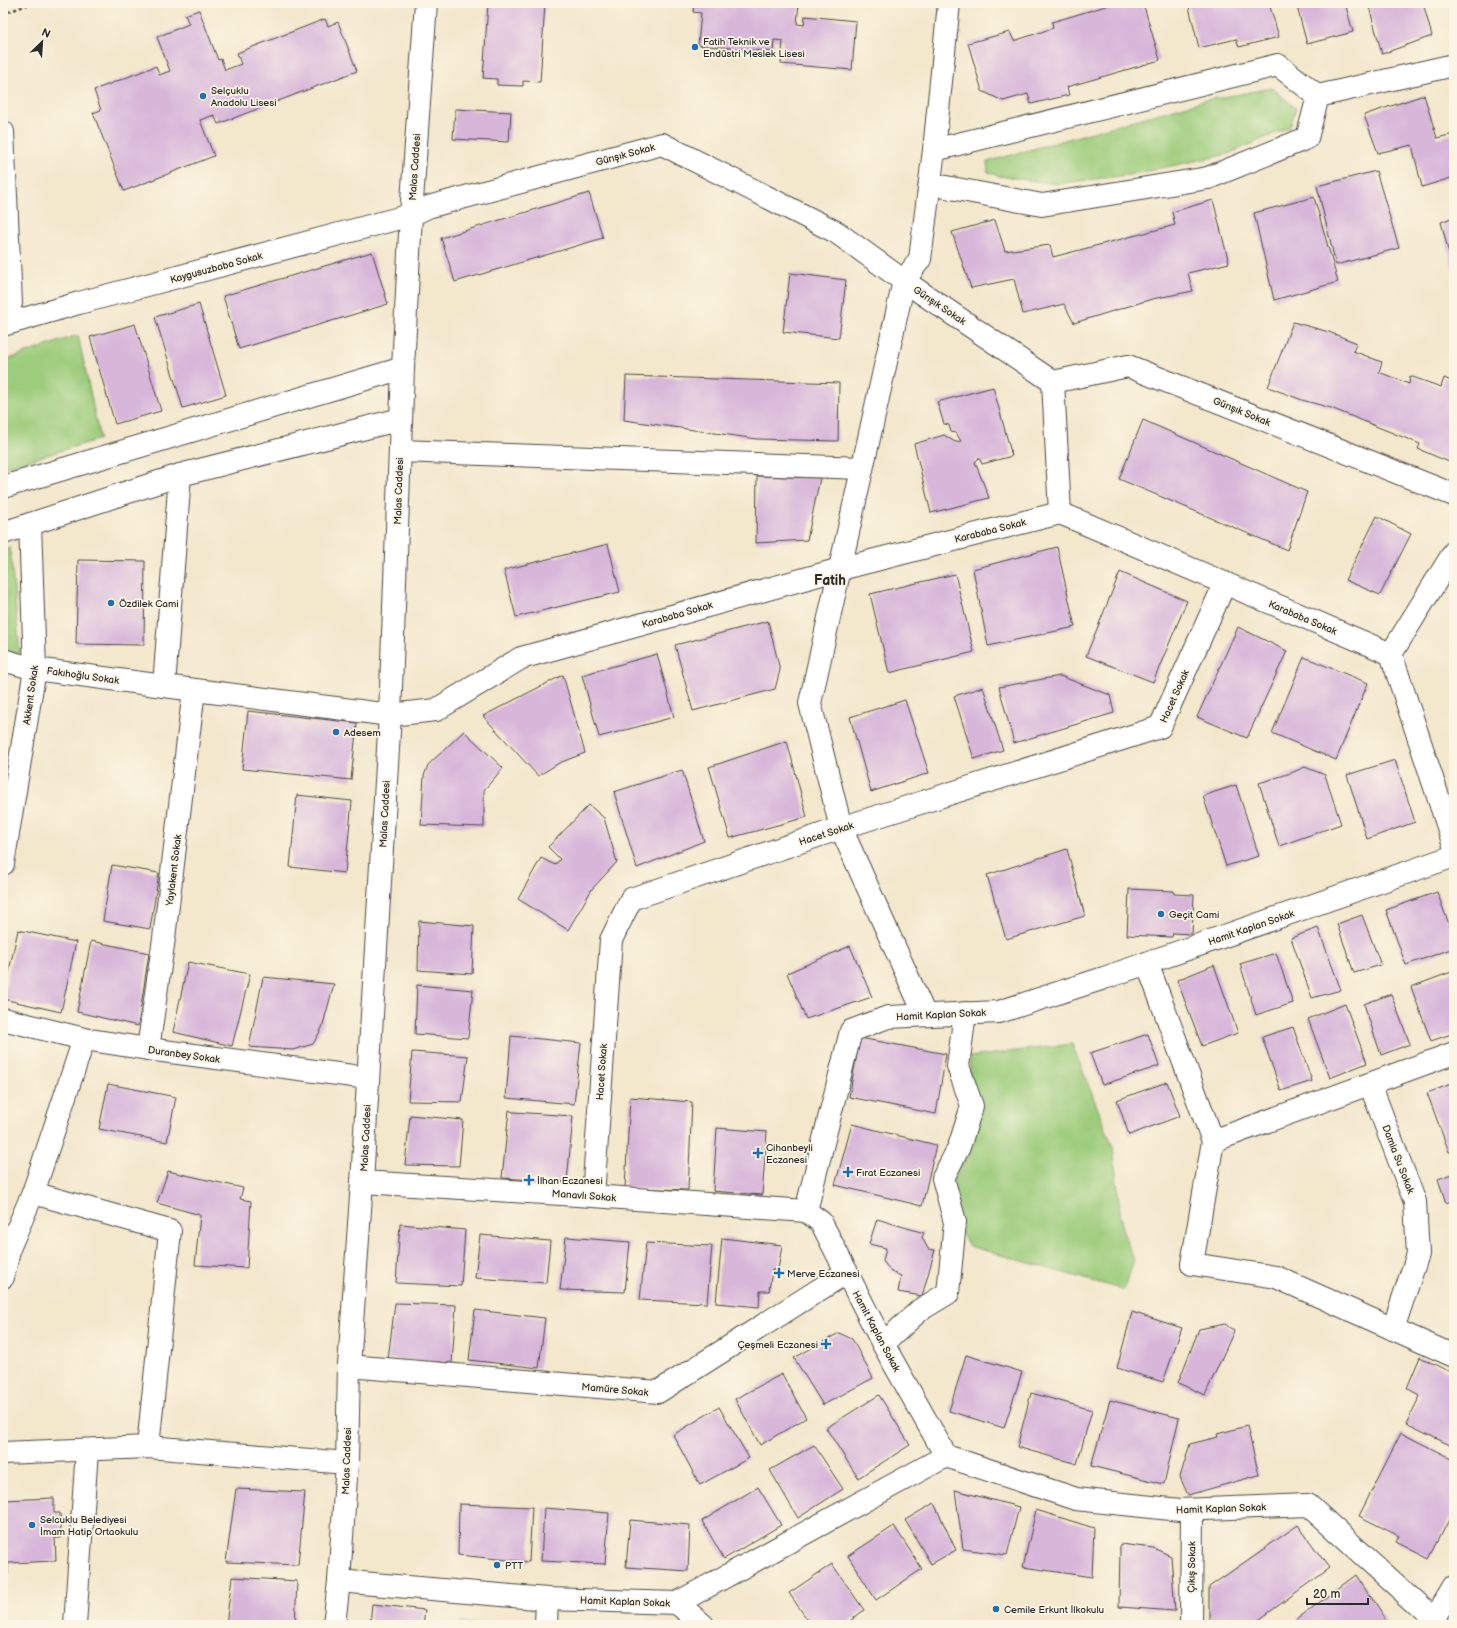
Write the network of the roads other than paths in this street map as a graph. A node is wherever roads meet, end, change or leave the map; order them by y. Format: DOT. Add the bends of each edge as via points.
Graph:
graph roads {
  1 [pos="426,3"];
  2 [pos="948,3"];
  3 [pos="1454,65"];
  4 [pos="1318,96"];
  5 [pos="3,132"];
  6 [pos="934,150"];
  7 [pos="930,184"];
  8 [pos="419,211"];
  9 [pos="904,281"];
  10 [pos="3,324"];
  11 [pos="403,368"];
  12 [pos="1053,382"];
  13 [pos="401,419"];
  14 [pos="400,451"];
  15 [pos="862,468"];
  16 [pos="180,476"];
  17 [pos="3,487"];
  18 [pos="1454,495"];
  19 [pos="1060,512"];
  20 [pos="30,524"];
  21 [pos="3,532"];
  22 [pos="1454,552"];
  23 [pos="840,569"];
  24 [pos="1225,583"];
  25 [pos="1390,654"];
  26 [pos="3,660"];
  27 [pos="35,669"];
  28 [pos="164,686"];
  29 [pos="194,690"];
  30 [pos="390,715"];
  31 [pos="841,828"];
  32 [pos="1453,843"];
  33 [pos="3,864"];
  34 [pos="1147,963"];
  35 [pos="965,1013"];
  36 [pos="925,1015"];
  37 [pos="3,1019"];
  38 [pos="84,1039"];
  39 [pos="148,1049"];
  40 [pos="1454,1053"];
  41 [pos="368,1078"];
  42 [pos="1370,1084"];
  43 [pos="1213,1141"];
  44 [pos="362,1182"];
  45 [pos="33,1193"];
  46 [pos="593,1196"];
  47 [pos="806,1211"];
  48 [pos="6,1246"];
  49 [pos="847,1272"];
  50 [pos="3,1277"];
  51 [pos="1393,1329"];
  52 [pos="883,1344"];
  53 [pos="1454,1356"];
  54 [pos="349,1366"];
  55 [pos="148,1447"];
  56 [pos="87,1450"];
  57 [pos="3,1454"];
  58 [pos="946,1456"];
  59 [pos="347,1463"];
  60 [pos="1192,1510"];
  61 [pos="340,1581"];
  62 [pos="1454,1587"];
  63 [pos="547,1599"];
  64 [pos="677,1603"];
  65 [pos="1435,1624"];
  66 [pos="75,1625"];
  67 [pos="334,1625"];
  68 [pos="546,1625"];
  69 [pos="703,1625"];
  70 [pos="1191,1625"];
  1 -- 8 [label="street, Malas Caddesi"];
  2 -- 6 [label="street"];
  3 -- 4 [label="street"];
  4 -- 6 [label="street" via="1278,65"];
  4 -- 7 [label="street" via="1307,138 1208,178 1042,205"];
  5 -- 10 [label="street" via="11,303"];
  6 -- 7 [label="street"];
  7 -- 9 [label="street" via="920,259"];
  8 -- 9 [label="street, Gürışık Sokak" via="662,144 836,232"];
  8 -- 10 [label="street, Kaygusuzbaba Sokak"];
  8 -- 11 [label="street, Malas Caddesi"];
  9 -- 12 [label="street, Gürışık Sokak"];
  9 -- 15 [label="street"];
  11 -- 13 [label="street, Malas Caddesi"];
  11 -- 17 [label="street"];
  12 -- 18 [label="street, Gürışık Sokak" via="1128,366"];
  12 -- 19 [label="street"];
  13 -- 14 [label="street, Malas Caddesi"];
  13 -- 16 [label="street"];
  14 -- 15 [label="street"];
  14 -- 30 [label="street, Malas Caddesi"];
  15 -- 23 [label="street"];
  16 -- 20 [label="street"];
  16 -- 28 [label="street"];
  19 -- 23 [label="street, Karababa Sokak"];
  19 -- 24 [label="street, Karababa Sokak"];
  20 -- 21 [label="street"];
  20 -- 27 [label="street, Akkent Sokak"];
  22 -- 25 [label="street"];
  23 -- 30 [label="street, Karababa Sokak" via="521,658 436,710"];
  23 -- 31 [label="street" via="810,703"];
  24 -- 25 [label="street, Karababa Sokak"];
  24 -- 31 [label="street, Hacet Sokak" via="1160,727"];
  25 -- 32 [label="street"];
  26 -- 27 [label="street, Fakıhoğlu Sokak"];
  27 -- 28 [label="street, Fakıhoğlu Sokak"];
  27 -- 33 [label="street, Akkent Sokak"];
  28 -- 29 [label="street, Fakıhoğlu Sokak"];
  29 -- 30 [label="street, Karababa Sokak"];
  29 -- 39 [label="street, Yaylakent Sokak"];
  30 -- 41 [label="street, Malas Caddesi"];
  31 -- 36 [label="street"];
  31 -- 46 [label="street, Hacet Sokak" via="631,899 611,940"];
  32 -- 34 [label="street, Hamit Kaplan Sokak"];
  34 -- 35 [label="street, Hamit Kaplan Sokak" via="999,1012"];
  34 -- 43 [label="street"];
  35 -- 36 [label="street, Hamit Kaplan Sokak"];
  35 -- 52 [label="street" via="958,1066 972,1106 959,1147 943,1178 955,1222 948,1293 920,1310"];
  36 -- 47 [label="street, Hamit Kaplan Sokak" via="888,1017 851,1031"];
  37 -- 38 [label="street, Duranbey Sokak"];
  38 -- 39 [label="street, Duranbey Sokak"];
  38 -- 45 [label="street"];
  39 -- 41 [label="street, Duranbey Sokak"];
  40 -- 42 [label="street"];
  41 -- 44 [label="street, Malas Caddesi"];
  42 -- 43 [label="street"];
  42 -- 51 [label="street, Damla Su Sokak" via="1416,1202 1418,1254"];
  43 -- 51 [label="street" via="1192,1264 1276,1278"];
  44 -- 46 [label="street, Manavlı Sokak"];
  44 -- 54 [label="street, Malas Caddesi"];
  45 -- 48 [label="street"];
  45 -- 55 [label="street" via="170,1231"];
  46 -- 47 [label="street, Manavlı Sokak"];
  47 -- 49 [label="street, Hamit Kaplan Sokak" via="822,1222"];
  48 -- 50 [label="street"];
  49 -- 52 [label="street, Hamit Kaplan Sokak"];
  49 -- 54 [label="street, Mamüre Sokak" via="658,1392"];
  51 -- 53 [label="street"];
  52 -- 58 [label="street, Hamit Kaplan Sokak"];
  54 -- 59 [label="street, Malas Caddesi"];
  55 -- 56 [label="street"];
  55 -- 59 [label="street"];
  56 -- 57 [label="street"];
  56 -- 66 [label="street"];
  58 -- 60 [label="street, Hamit Kaplan Sokak" via="1076,1499"];
  58 -- 64 [label="street, Hamit Kaplan Sokak"];
  59 -- 61 [label="street, Malas Caddesi"];
  60 -- 65 [label="street, Hamit Kaplan Sokak" via="1308,1505"];
  60 -- 70 [label="street, Çıkış Sokak"];
  61 -- 63 [label="street, Hamit Kaplan Sokak"];
  61 -- 67 [label="street, Malas Caddesi"];
  62 -- 65 [label="street"];
  63 -- 64 [label="street, Hamit Kaplan Sokak"];
  63 -- 68 [label="street"];
  64 -- 69 [label="street"];
}
